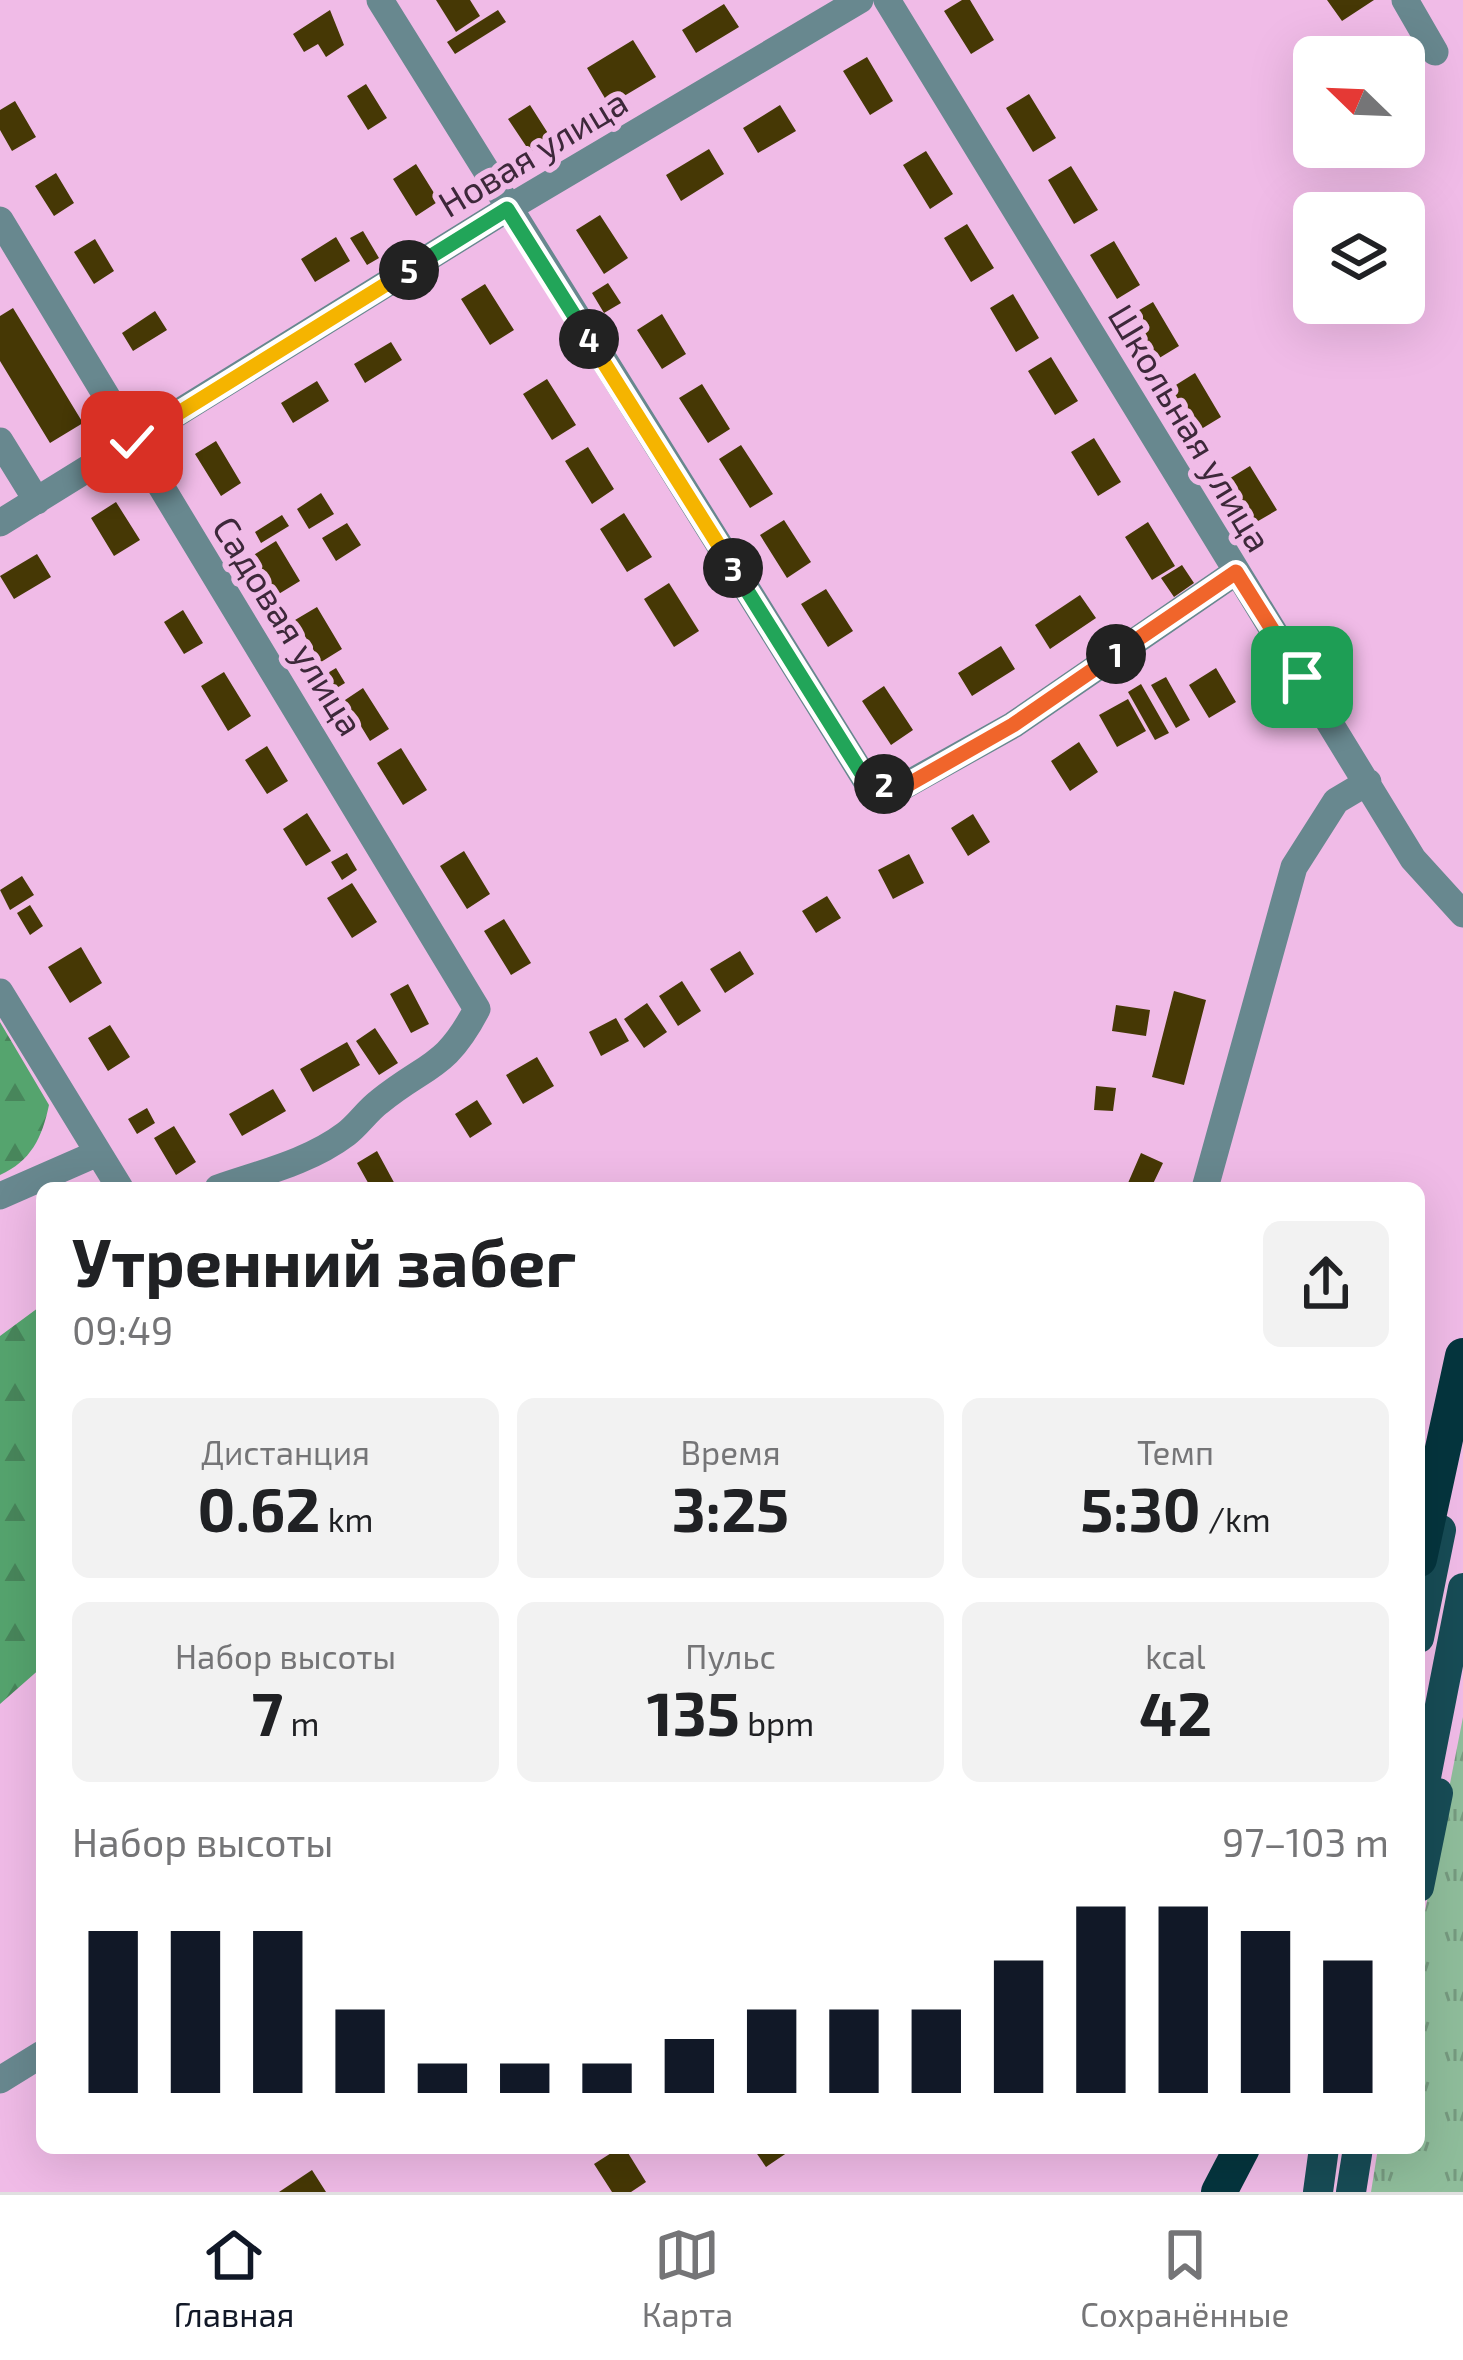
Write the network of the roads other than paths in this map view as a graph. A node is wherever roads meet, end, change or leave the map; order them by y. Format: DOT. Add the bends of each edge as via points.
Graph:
graph roads {
  1 [pos="380,0"];
  2 [pos="860,0"];
  3 [pos="886,0"];
  4 [pos="1405,0"];
  5 [pos="1436,52"];
  6 [pos="507,209"];
  7 [pos="0,220"];
  8 [pos="0,441"];
  9 [pos="132,442"];
  10 [pos="37,501"];
  11 [pos="0,523"];
  12 [pos="1236,572"];
  13 [pos="1368,782"];
  14 [pos="1437,891"];
  15 [pos="1463,903"];
  16 [pos="1463,914"];
  17 [pos="0,992"];
  18 [pos="98,1153"];
  19 [pos="116,1182"];
  20 [pos="240,1182"];
  21 [pos="1207,1182"];
  22 [pos="0,1196"];
  23 [pos="1463,1356"];
  24 [pos="1463,1418"];
  25 [pos="1425,1531"];
  26 [pos="1463,1588"];
  27 [pos="1425,1608"];
  28 [pos="1463,1675"];
  29 [pos="1425,1782"];
  30 [pos="1425,1858"];
  31 [pos="36,2058"];
  32 [pos="0,2080"];
  33 [pos="1239,2154"];
  34 [pos="1323,2154"];
  35 [pos="1219,2192"];
  36 [pos="1318,2192"];
  1 -- 6 [label="street"];
  2 -- 6 [label="street, Новая улица"];
  3 -- 12 [label="street, Школьная улица"];
  4 -- 5 [label="street"];
  6 -- 9 [label="street, Новая улица"];
  6 -- 12 [label="street" via="867,782 904,787 1013,725"];
  7 -- 9 [label="street, Садовая улица"];
  8 -- 10 [label="street"];
  9 -- 10 [label="street, Новая улица"];
  9 -- 20 [label="street, Садовая улица" via="477,1009 457,1048 380,1100 345,1135"];
  10 -- 11 [label="street, Новая улица"];
  12 -- 13 [label="street, Школьная улица"];
  13 -- 14 [label="street, Школьная улица"];
  13 -- 21 [label="street" via="1336,801 1294,867"];
  14 -- 15 [label="street"];
  14 -- 16 [label="street, Школьная улица"];
  17 -- 18 [label="street"];
  18 -- 19 [label="street"];
  18 -- 22 [label="street"];
  23 -- 25 [label="highway"];
  24 -- 27 [label="main road"];
  26 -- 29 [label="main road"];
  28 -- 30 [label="main road"];
  31 -- 32 [label="street"];
  33 -- 35 [label="highway"];
  34 -- 36 [label="main road"];
}
